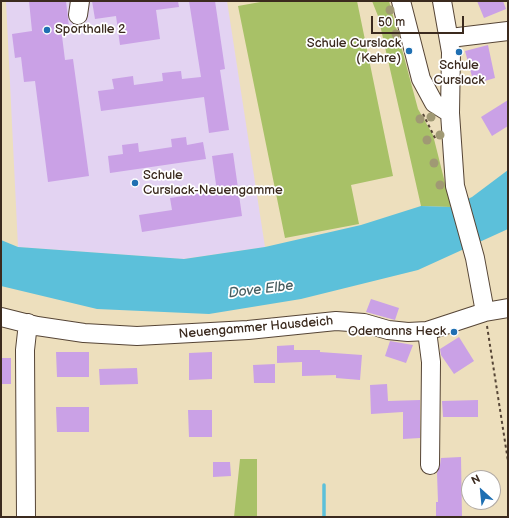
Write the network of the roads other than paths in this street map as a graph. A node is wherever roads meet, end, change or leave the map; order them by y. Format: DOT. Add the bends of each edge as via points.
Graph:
graph roads {
  1 [pos="401,1"];
  2 [pos="442,1"];
  3 [pos="508,31"];
  4 [pos="450,38"];
  5 [pos="450,113"];
  6 [pos="508,308"];
  7 [pos="485,312"];
  8 [pos="1,317"];
  9 [pos="28,324"];
  10 [pos="427,331"];
  11 [pos="430,464"];
  12 [pos="26,517"];
  1 -- 5 [label="street" via="421,79 434,103"];
  2 -- 4 [label="street"];
  3 -- 4 [label="street"];
  4 -- 5 [label="street"];
  5 -- 7 [label="street" via="455,186 475,258"];
  6 -- 7 [label="street, Neuengammer Hausdeich"];
  7 -- 10 [label="street, Neuengammer Hausdeich"];
  8 -- 9 [label="street, Neuengammer Hausdeich"];
  9 -- 10 [label="street, Neuengammer Hausdeich" via="84,333 137,336 248,330 336,321 364,323 388,330"];
  9 -- 12 [label="street" via="25,350"];
  10 -- 11 [label="street" via="432,362"];
}
